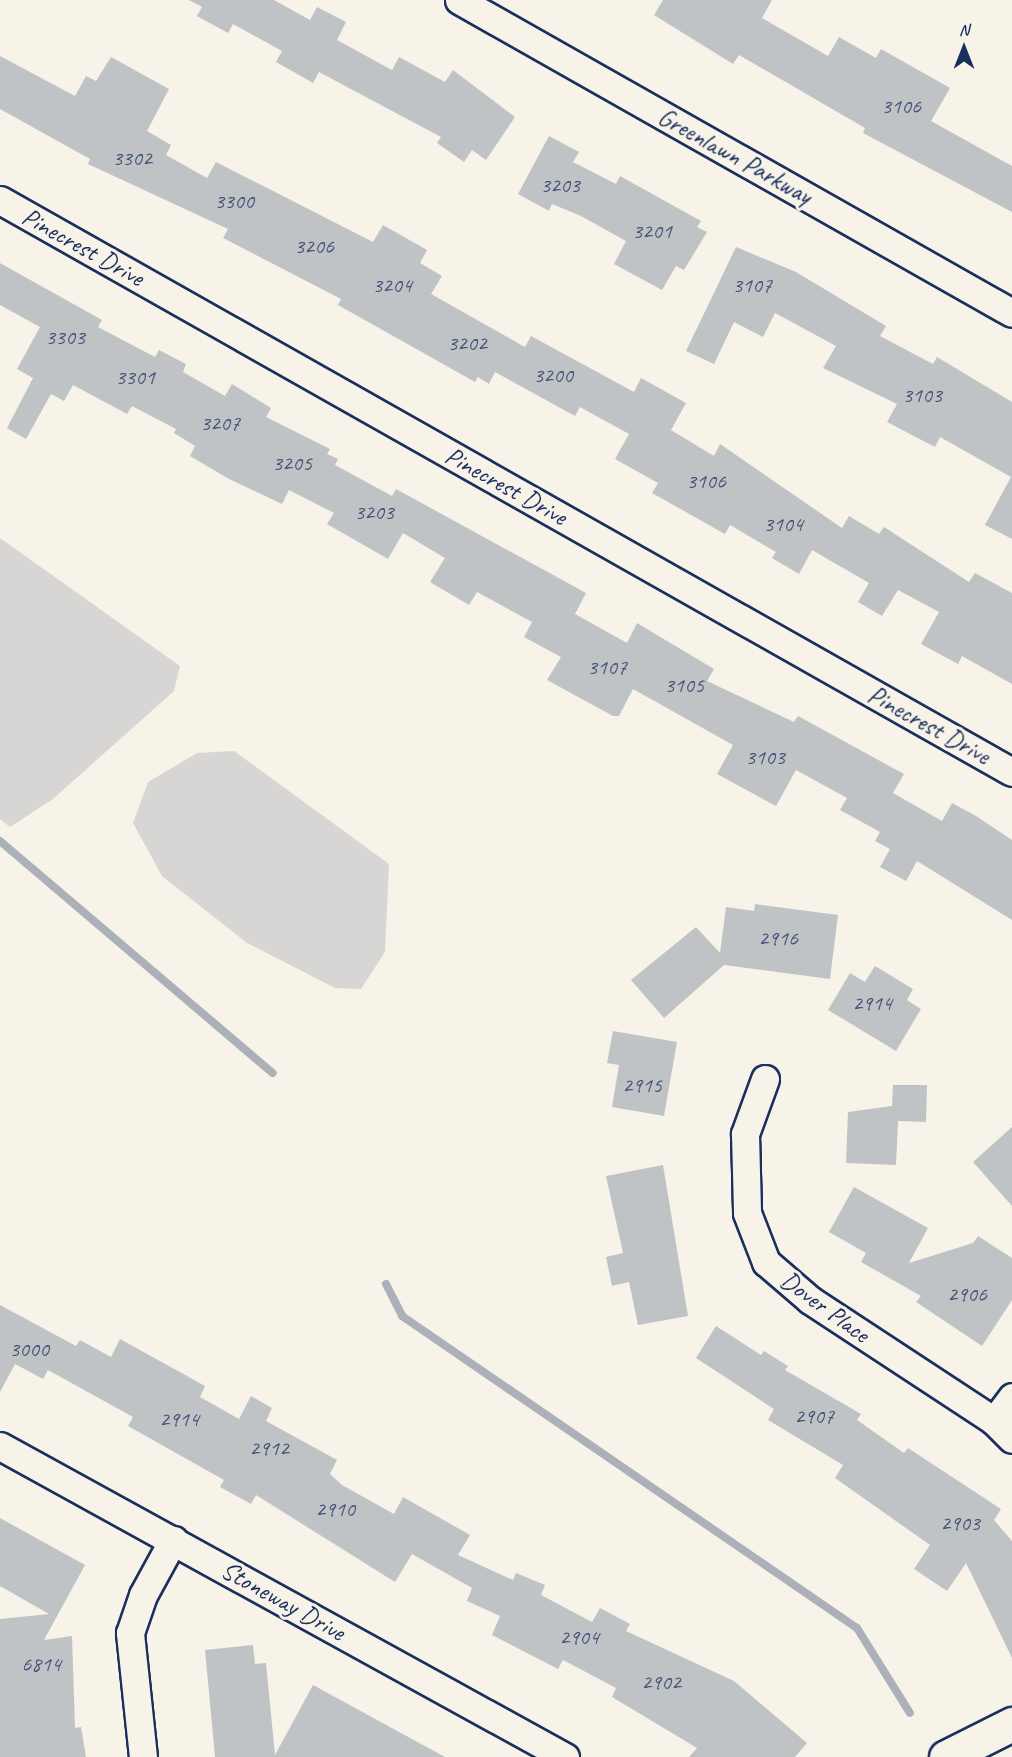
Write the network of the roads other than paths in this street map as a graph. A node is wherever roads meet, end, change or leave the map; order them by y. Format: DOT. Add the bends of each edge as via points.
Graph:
graph roads {
  1 [pos="459,0"];
  2 [pos="0,200"];
  3 [pos="1012,313"];
  4 [pos="1012,772"];
  5 [pos="765,1078"];
  6 [pos="1012,1397"];
  7 [pos="1003,1430"];
  8 [pos="0,1446"];
  9 [pos="173,1540"];
  10 [pos="1012,1724"];
  11 [pos="949,1755"];
  12 [pos="143,1757"];
  13 [pos="565,1757"];
  1 -- 3 [label="street, Greenlawn Parkway"];
  2 -- 4 [label="street, Pinecrest Drive"];
  5 -- 7 [label="street, Dover Place" via="745,1134 747,1213 766,1262 810,1300"];
  6 -- 7 [label="street"];
  8 -- 9 [label="street, Stoneway Drive"];
  9 -- 12 [label="street" via="143,1594 130,1633"];
  9 -- 13 [label="street, Stoneway Drive"];
  10 -- 11 [label="street"];
}
